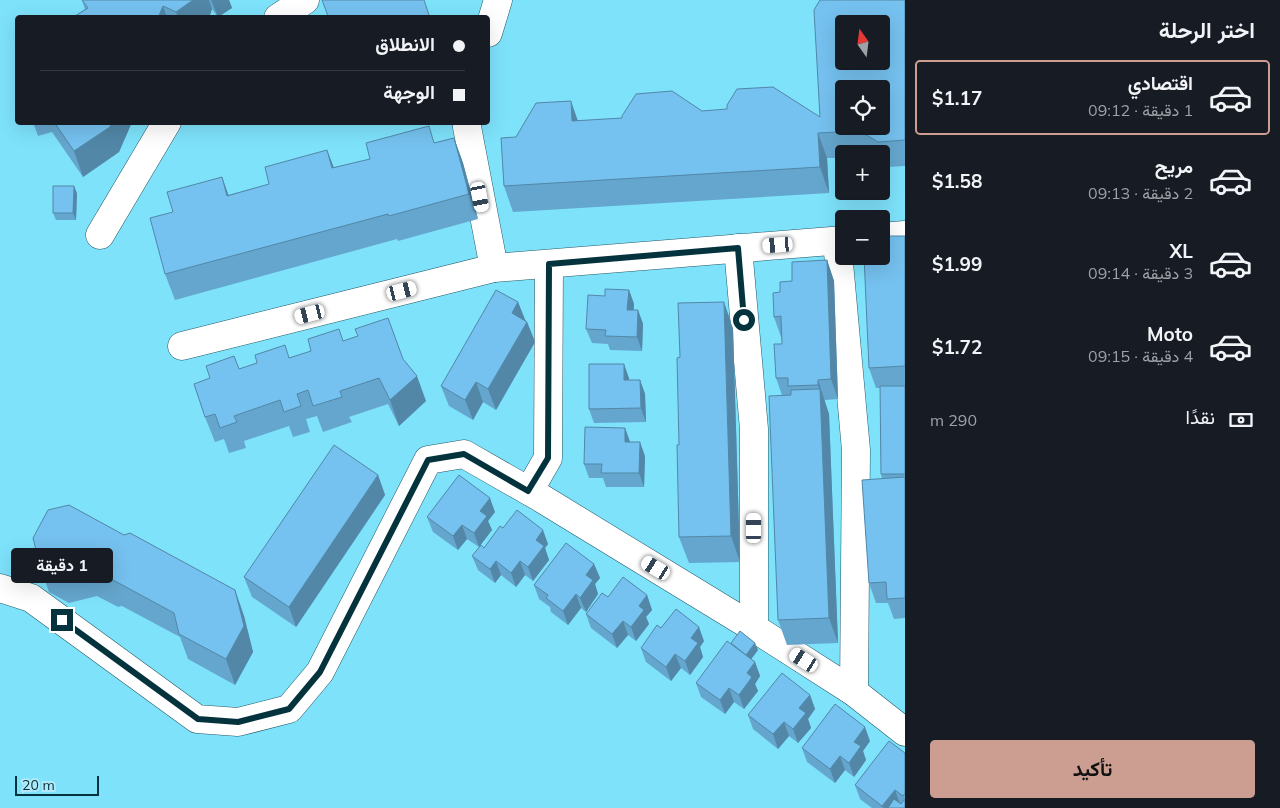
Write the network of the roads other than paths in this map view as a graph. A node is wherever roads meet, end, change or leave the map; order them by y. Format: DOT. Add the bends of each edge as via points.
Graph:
graph roads {
  1 [pos="304,0"];
  2 [pos="498,0"];
  3 [pos="282,15"];
  4 [pos="490,26"];
  5 [pos="165,125"];
  6 [pos="467,125"];
  7 [pos="100,235"];
  8 [pos="905,235"];
  9 [pos="890,236"];
  10 [pos="835,240"];
  11 [pos="738,248"];
  12 [pos="549,264"];
  13 [pos="843,265"];
  14 [pos="494,268"];
  15 [pos="182,346"];
  16 [pos="528,491"];
  17 [pos="0,588"];
  18 [pos="754,628"];
  19 [pos="854,692"];
  20 [pos="905,732"];
  1 -- 3 [label="street"];
  2 -- 4 [label="street"];
  5 -- 7 [label="street"];
  6 -- 14 [label="street"];
  8 -- 9 [label="street"];
  10 -- 11 [label="street"];
  11 -- 12 [label="street"];
  11 -- 18 [label="street" via="754,428"];
  12 -- 14 [label="street"];
  12 -- 16 [label="street" via="548,458"];
  13 -- 19 [label="street" via="856,450"];
  14 -- 15 [label="street"];
  16 -- 17 [label="street" via="464,454 428,460 320,672 289,709 238,722 198,719 31,598"];
  16 -- 18 [label="street"];
  18 -- 19 [label="street"];
  19 -- 20 [label="street"];
}
